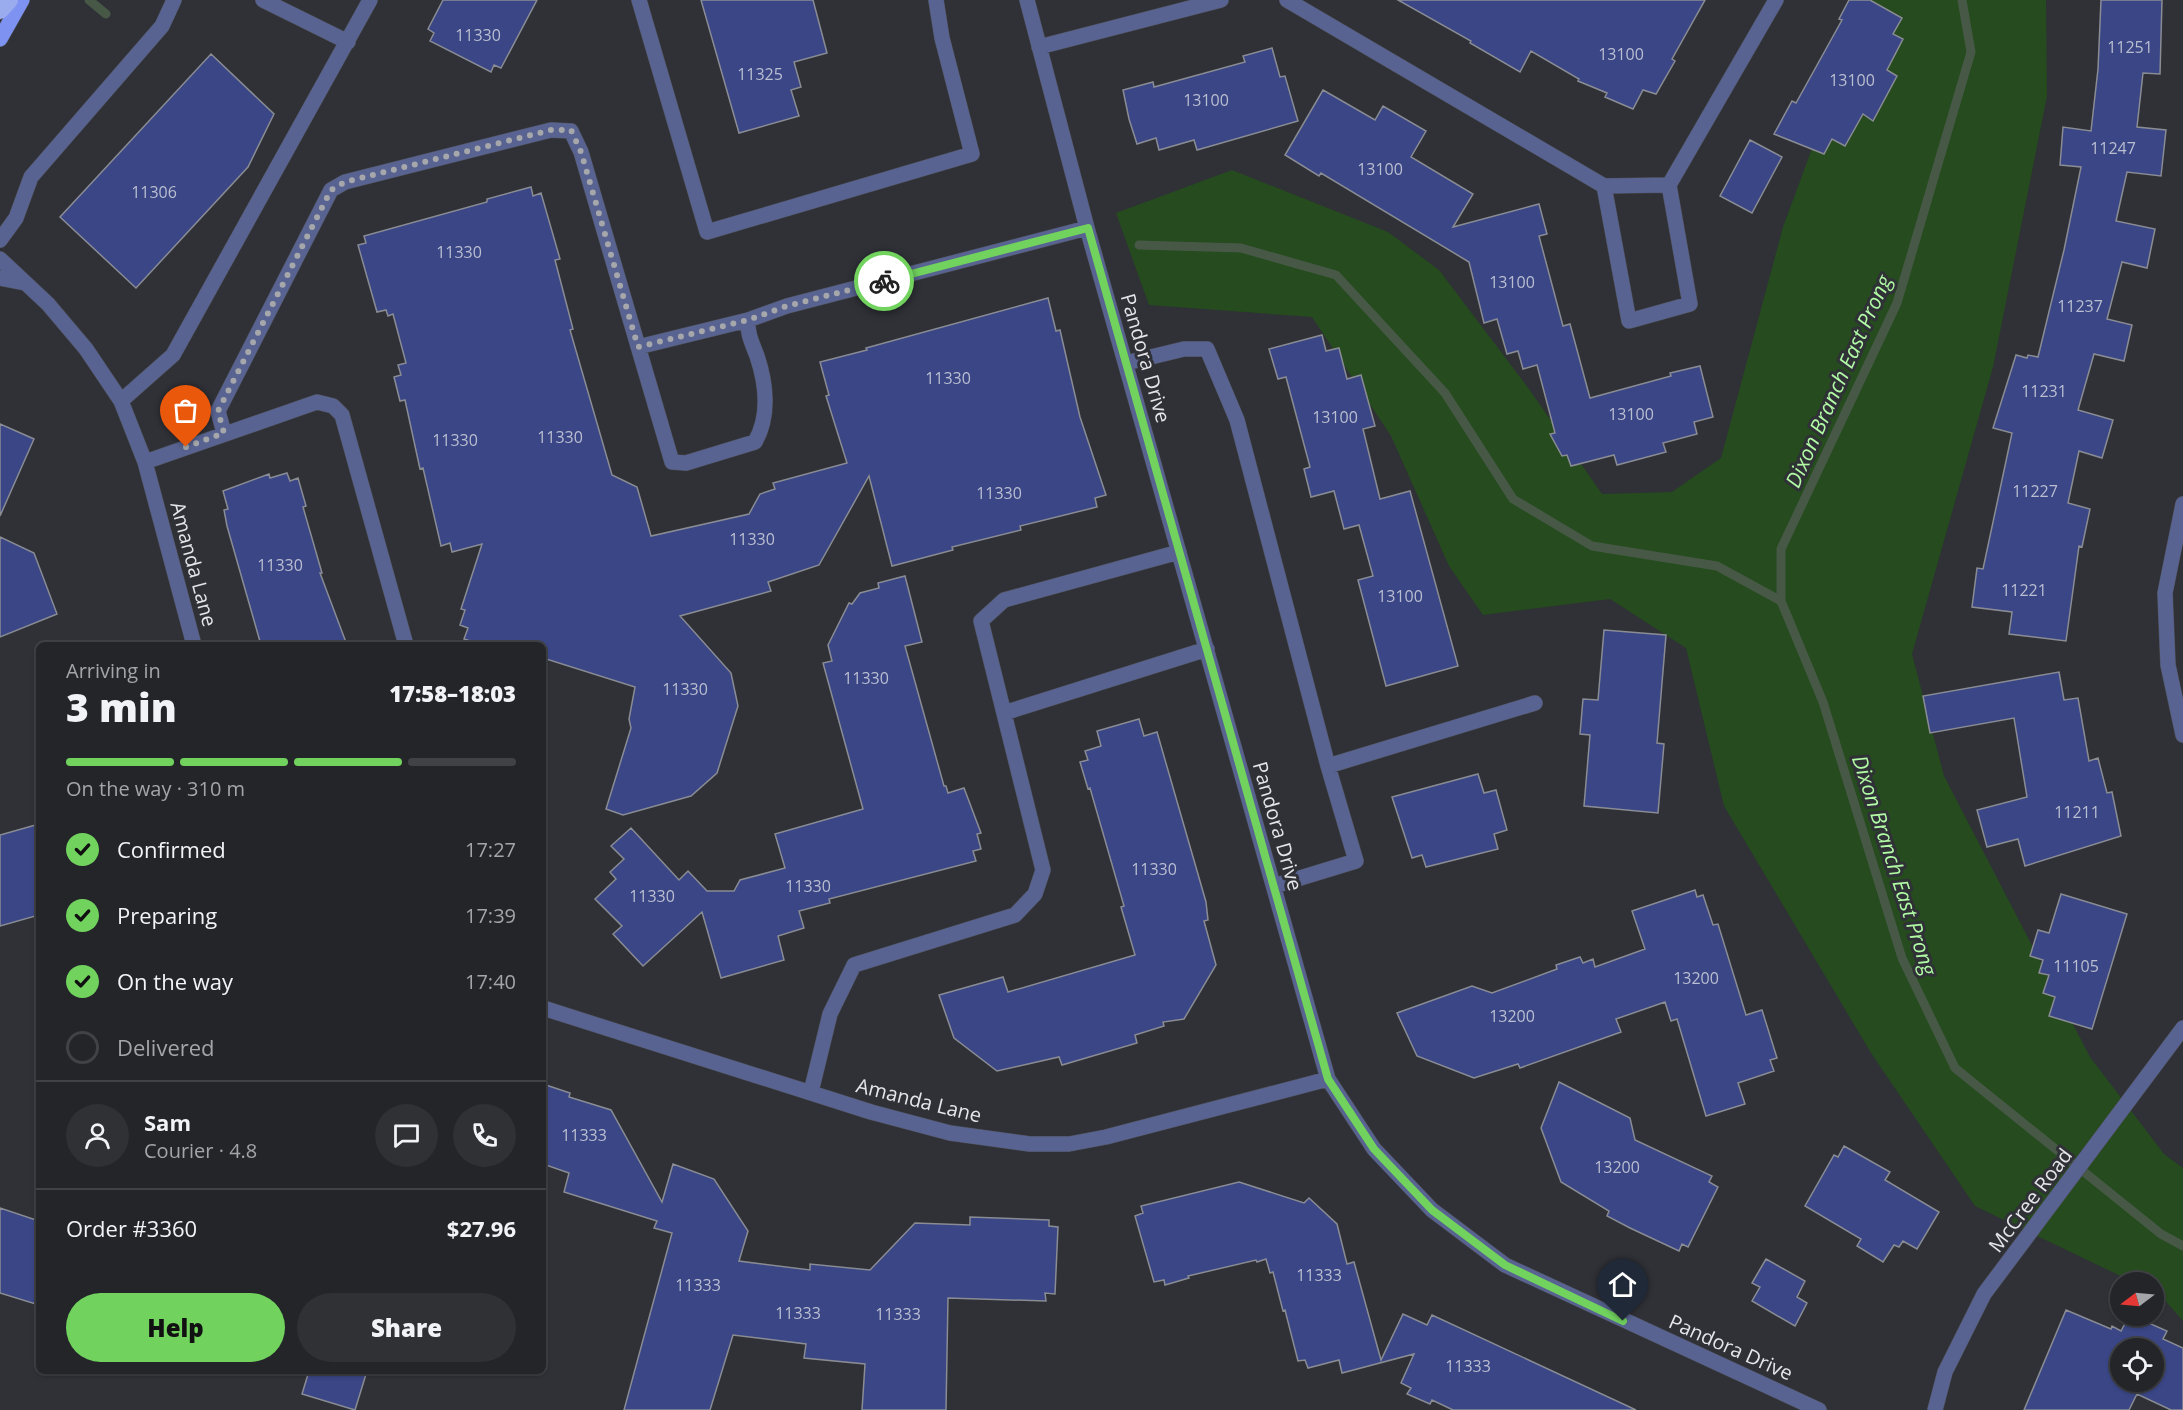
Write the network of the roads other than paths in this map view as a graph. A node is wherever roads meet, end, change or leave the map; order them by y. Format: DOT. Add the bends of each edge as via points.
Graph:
graph roads {
  1 [pos="9,0"];
  2 [pos="22,0"];
  3 [pos="174,0"];
  4 [pos="263,0"];
  5 [pos="370,0"];
  6 [pos="639,0"];
  7 [pos="936,0"];
  8 [pos="1027,0"];
  9 [pos="1221,0"];
  10 [pos="1287,0"];
  11 [pos="1776,0"];
  12 [pos="0,10"];
  13 [pos="0,39"];
  14 [pos="348,42"];
  15 [pos="1039,47"];
  16 [pos="1669,185"];
  17 [pos="1604,186"];
  18 [pos="1088,228"];
  19 [pos="0,240"];
  20 [pos="0,259"];
  21 [pos="0,278"];
  22 [pos="25,283"];
  23 [pos="748,320"];
  24 [pos="638,347"];
  25 [pos="1126,363"];
  26 [pos="121,401"];
  27 [pos="224,433"];
  28 [pos="146,462"];
  29 [pos="2183,504"];
  30 [pos="1179,552"];
  31 [pos="193,642"];
  32 [pos="404,642"];
  33 [pos="1207,649"];
  34 [pos="1535,703"];
  35 [pos="1004,713"];
  36 [pos="2183,735"];
  37 [pos="1328,766"];
  38 [pos="1274,886"];
  39 [pos="546,1009"];
  40 [pos="2183,1028"];
  41 [pos="1328,1079"];
  42 [pos="811,1092"];
  43 [pos="1819,1410"];
  44 [pos="1935,1410"];
  1 -- 12 [label="highway"];
  2 -- 13 [label="main road"];
  3 -- 19 [label="street" via="162,26 31,177 16,218"];
  4 -- 14 [label="street"];
  5 -- 14 [label="street"];
  6 -- 7 [label="street" via="706,232 972,154"];
  8 -- 15 [label="street, Pandora Drive"];
  9 -- 15 [label="street"];
  10 -- 17 [label="street"];
  11 -- 16 [label="street"];
  14 -- 26 [label="street" via="173,355"];
  15 -- 18 [label="street, Pandora Drive"];
  16 -- 17 [label="street"];
  16 -- 17 [label="street" via="1690,304 1629,321"];
  18 -- 23 [label="street" via="787,306"];
  18 -- 25 [label="street, Pandora Drive"];
  20 -- 22 [label="street, Amanda Lane"];
  21 -- 22 [label="street"];
  22 -- 26 [label="street, Amanda Lane" via="86,349"];
  23 -- 24 [label="street"];
  23 -- 24 [label="street" via="747,330 765,390 762,429 755,441 686,463 672,462"];
  24 -- 27 [label="street" via="581,152 571,130 551,130 345,182 331,190 218,411"];
  25 -- 30 [label="street, Pandora Drive"];
  25 -- 37 [label="street" via="1184,349 1207,349 1237,420"];
  26 -- 28 [label="street, Amanda Lane"];
  27 -- 28 [label="street"];
  27 -- 32 [label="street" via="317,402 333,406 342,415"];
  28 -- 31 [label="street, Amanda Lane"];
  29 -- 36 [label="street" via="2165,593 2168,664"];
  30 -- 33 [label="street, Pandora Drive"];
  30 -- 35 [label="street" via="1004,600 981,621"];
  33 -- 35 [label="street"];
  33 -- 38 [label="street, Pandora Drive"];
  34 -- 37 [label="street"];
  35 -- 42 [label="street" via="1043,870 1035,894 1015,915 854,965 830,1014"];
  37 -- 38 [label="street" via="1356,861"];
  38 -- 41 [label="street, Pandora Drive"];
  39 -- 42 [label="street, Amanda Lane"];
  40 -- 44 [label="street, McCree Road" via="1984,1294 1944,1372"];
  41 -- 42 [label="street, Amanda Lane" via="1069,1144 1029,1144 950,1133"];
  41 -- 43 [label="street, Pandora Drive" via="1374,1149 1432,1210 1505,1265"];
}
